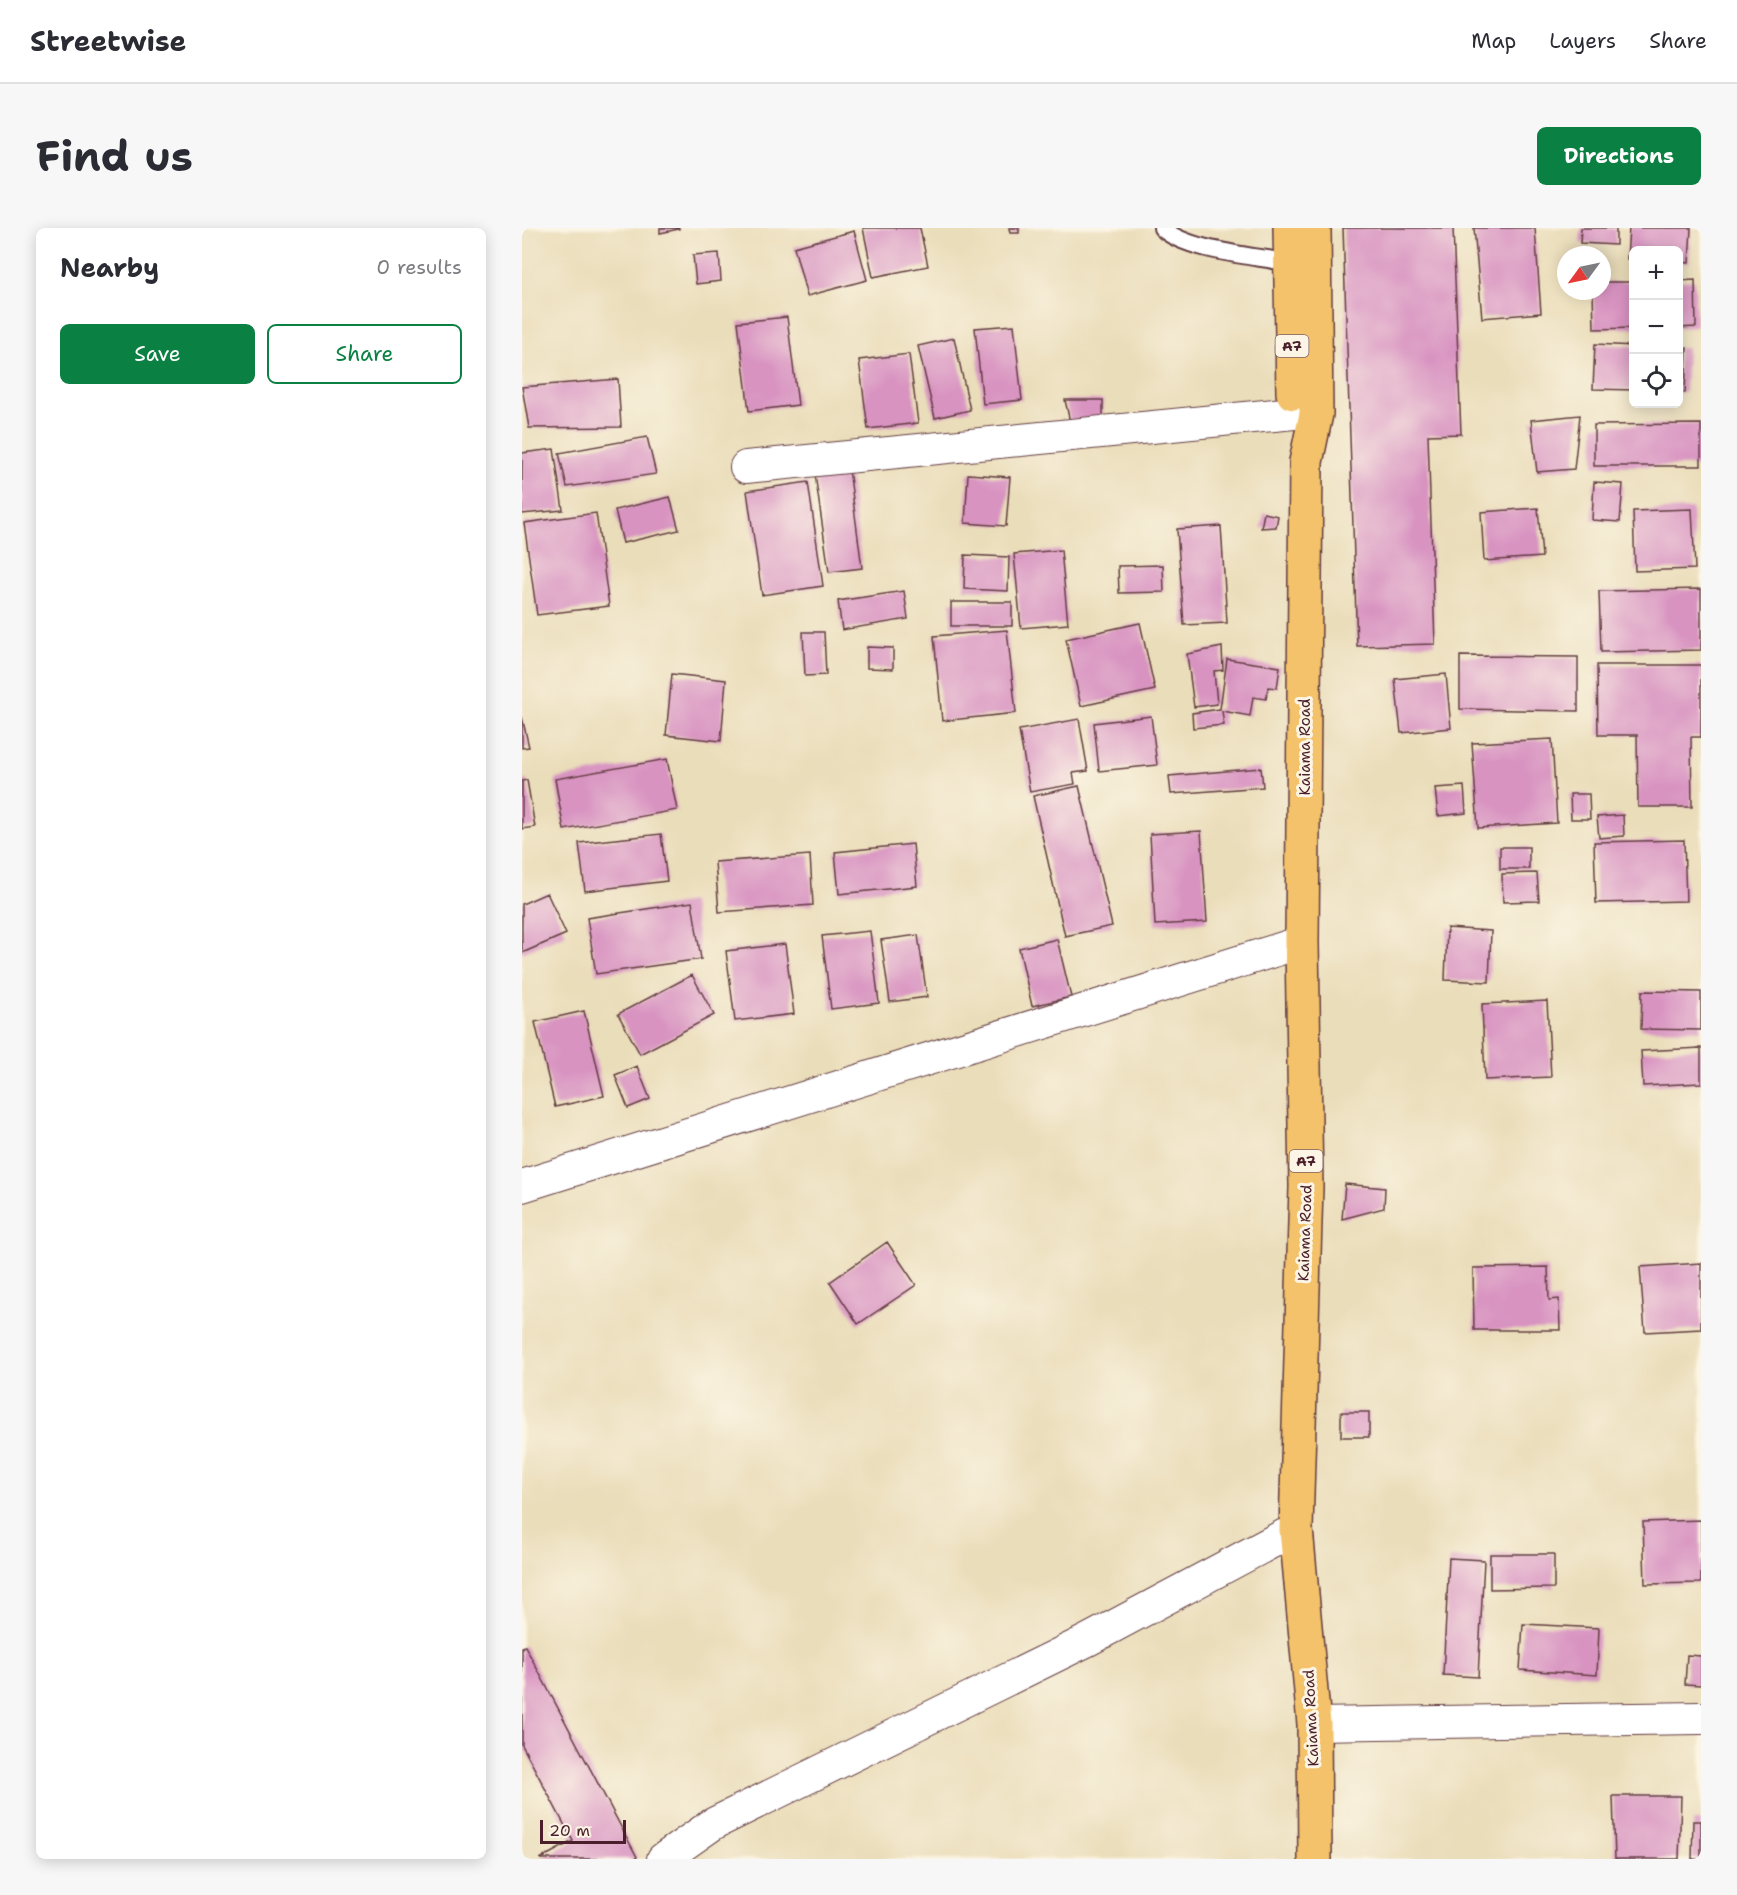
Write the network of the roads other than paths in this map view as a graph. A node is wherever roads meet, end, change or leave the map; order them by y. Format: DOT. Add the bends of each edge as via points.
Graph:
graph roads {
  1 [pos="1162,228"];
  2 [pos="1290,228"];
  3 [pos="1314,228"];
  4 [pos="1290,263"];
  5 [pos="1294,413"];
  6 [pos="1306,462"];
  7 [pos="746,467"];
  8 [pos="1302,942"];
  9 [pos="522,1186"];
  10 [pos="1296,1529"];
  11 [pos="1701,1718"];
  12 [pos="1314,1724"];
  13 [pos="663,1859"];
  14 [pos="1315,1859"];
  1 -- 4 [label="lane" via="1171,237 1200,245"];
  2 -- 4 [label="highway, Kaiama Road / A7"];
  3 -- 6 [label="highway, Kaiama Road / A7" via="1316,414"];
  4 -- 5 [label="highway, Kaiama Road / A7"];
  5 -- 6 [label="highway, Kaiama Road / A7"];
  5 -- 7 [label="street"];
  6 -- 8 [label="highway, Kaiama Road / A7"];
  8 -- 9 [label="street"];
  8 -- 10 [label="highway, Kaiama Road / A7" via="1306,1187"];
  10 -- 12 [label="highway, Kaiama Road / A7"];
  10 -- 13 [label="street" via="1088,1640 713,1824"];
  11 -- 12 [label="street"];
  12 -- 14 [label="highway, Kaiama Road / A7"];
}
